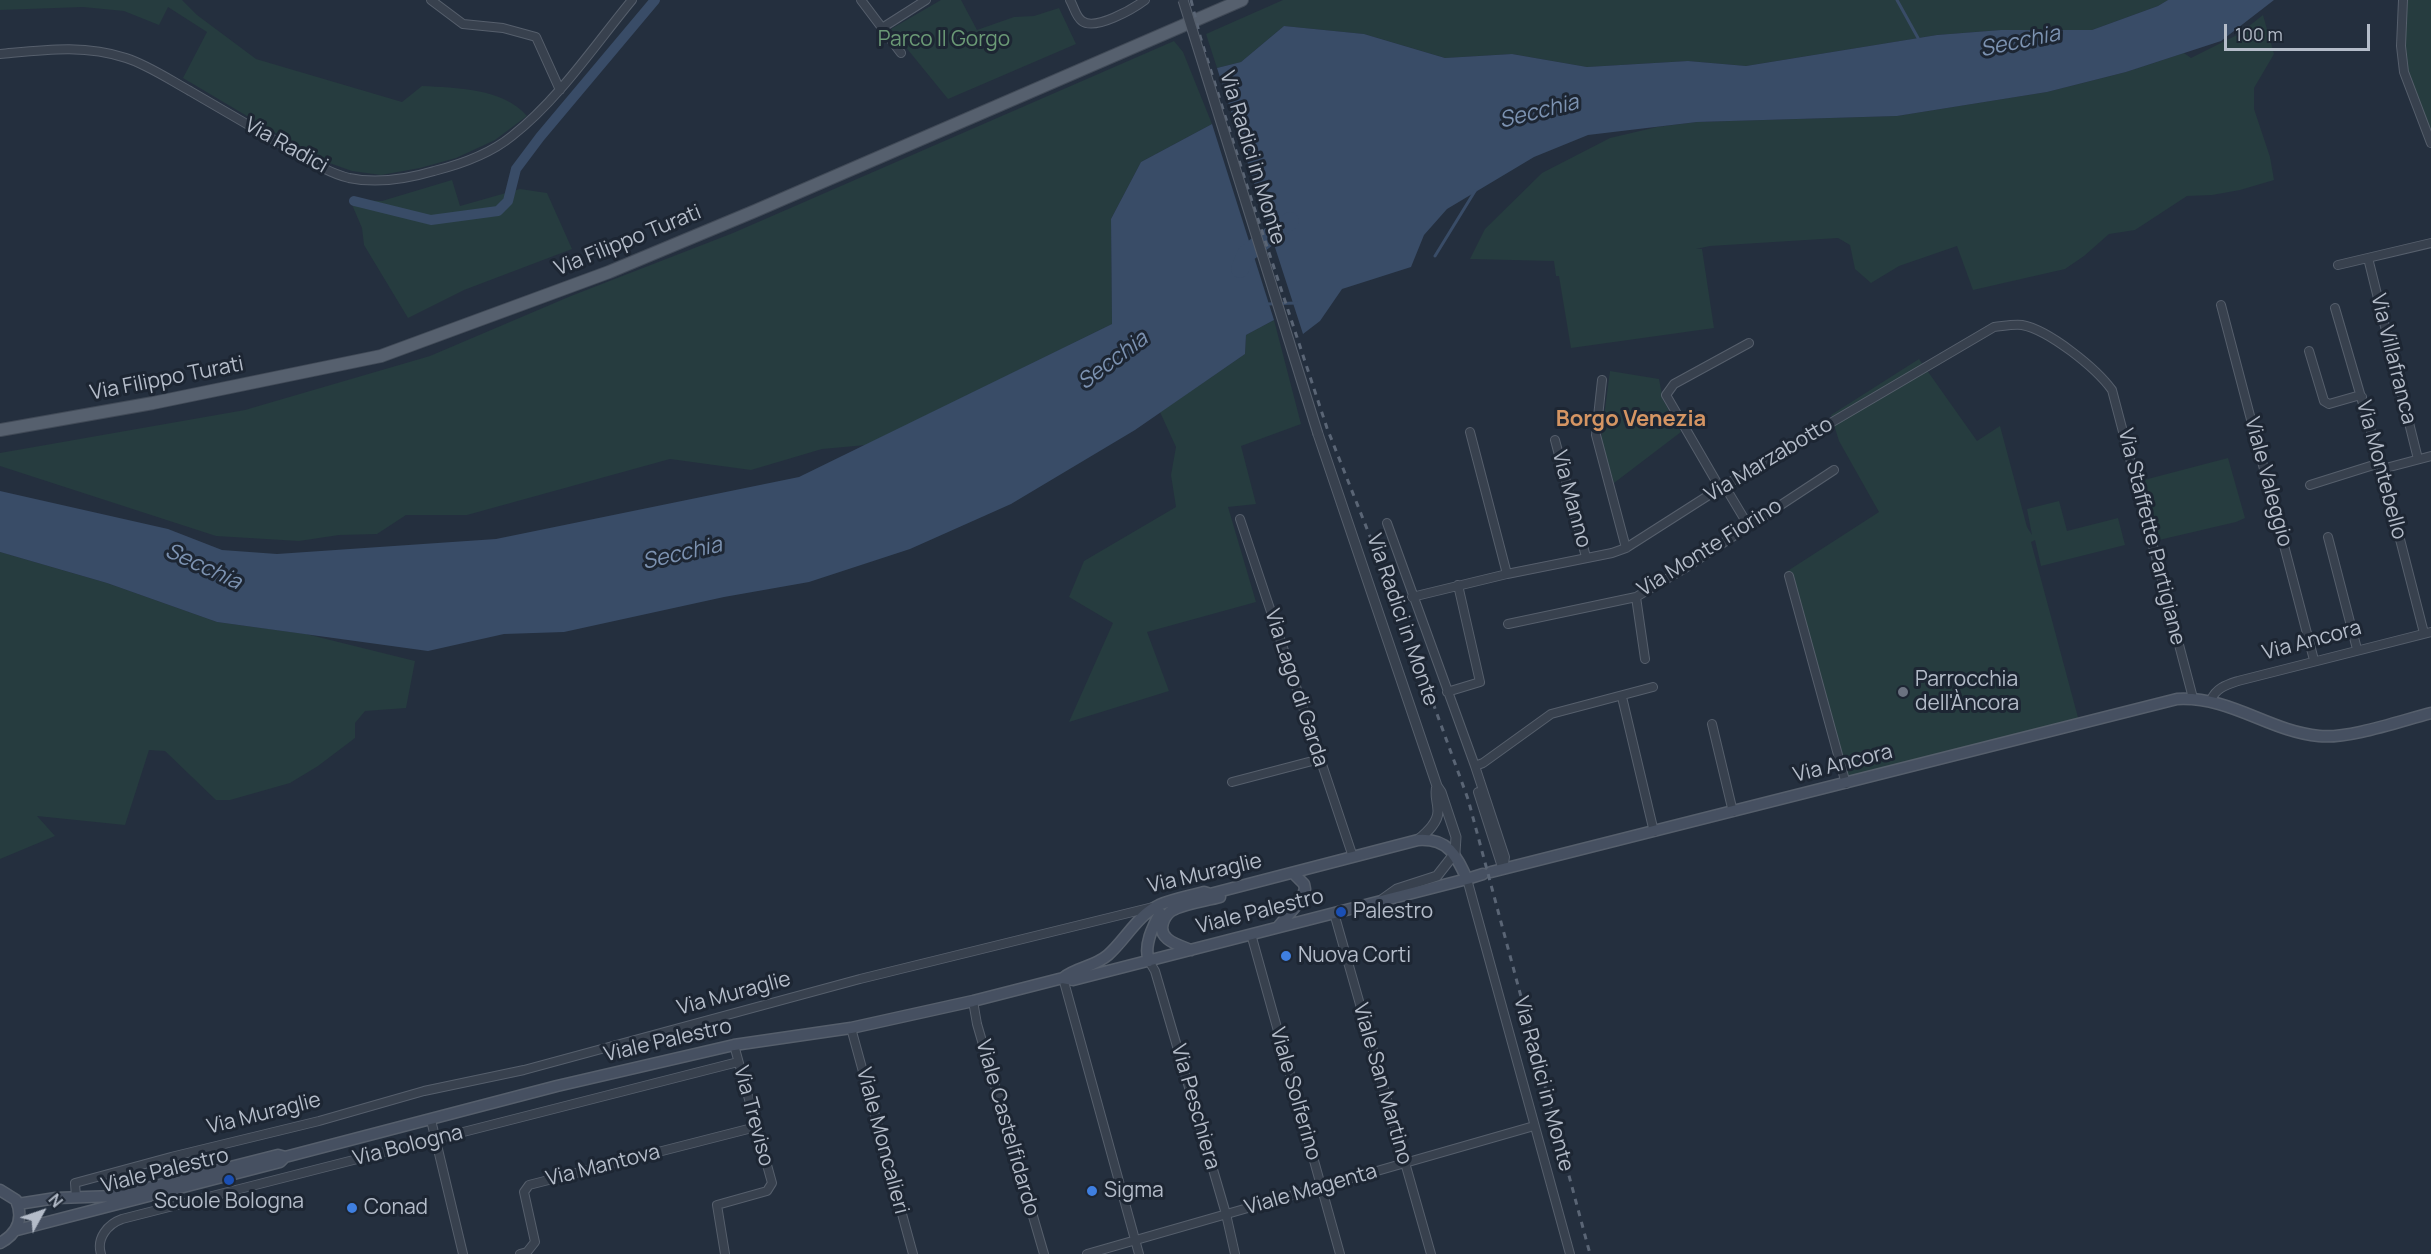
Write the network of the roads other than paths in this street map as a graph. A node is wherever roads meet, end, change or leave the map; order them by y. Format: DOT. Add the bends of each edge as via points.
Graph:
graph roads {
  1 [pos="431,0"];
  2 [pos="632,0"];
  3 [pos="861,0"];
  4 [pos="926,0"];
  5 [pos="1070,0"];
  6 [pos="1145,0"];
  7 [pos="1183,0"];
  8 [pos="1242,0"];
  9 [pos="2403,0"];
  10 [pos="882,28"];
  11 [pos="901,53"];
  12 [pos="0,54"];
  13 [pos="560,90"];
  14 [pos="2431,143"];
  15 [pos="2431,243"];
  16 [pos="2368,258"];
  17 [pos="2338,265"];
  18 [pos="2221,305"];
  19 [pos="2335,308"];
  20 [pos="1749,343"];
  21 [pos="2309,351"];
  22 [pos="2103,379"];
  23 [pos="1602,380"];
  24 [pos="2362,397"];
  25 [pos="0,430"];
  26 [pos="1470,432"];
  27 [pos="1555,440"];
  28 [pos="2431,456"];
  29 [pos="2418,459"];
  30 [pos="2381,466"];
  31 [pos="1834,470"];
  32 [pos="2310,485"];
  33 [pos="1722,487"];
  34 [pos="1240,519"];
  35 [pos="1387,524"];
  36 [pos="1748,525"];
  37 [pos="2328,537"];
  38 [pos="1626,548"];
  39 [pos="1586,557"];
  40 [pos="1507,574"];
  41 [pos="1789,576"];
  42 [pos="1458,585"];
  43 [pos="1412,597"];
  44 [pos="1636,597"];
  45 [pos="1508,624"];
  46 [pos="2427,632"];
  47 [pos="2357,649"];
  48 [pos="1645,659"];
  49 [pos="2314,660"];
  50 [pos="1653,687"];
  51 [pos="1447,692"];
  52 [pos="1622,697"];
  53 [pos="2193,698"];
  54 [pos="2211,700"];
  55 [pos="2431,713"];
  56 [pos="1712,724"];
  57 [pos="1320,759"];
  58 [pos="1475,766"];
  59 [pos="1232,782"];
  60 [pos="1846,784"];
  61 [pos="1437,786"];
  62 [pos="1733,812"];
  63 [pos="1654,832"];
  64 [pos="1418,840"];
  65 [pos="1455,853"];
  66 [pos="1353,857"];
  67 [pos="1503,869"];
  68 [pos="1293,873"];
  69 [pos="1487,873"];
  70 [pos="1467,879"];
  71 [pos="1251,884"];
  72 [pos="1210,894"];
  73 [pos="1379,902"];
  74 [pos="1157,906"];
  75 [pos="1334,914"];
  76 [pos="1278,927"];
  77 [pos="1251,934"];
  78 [pos="1192,950"];
  79 [pos="1149,961"];
  80 [pos="1062,978"];
  81 [pos="973,1001"];
  82 [pos="851,1028"];
  83 [pos="734,1045"];
  84 [pos="738,1062"];
  85 [pos="430,1120"];
  86 [pos="1534,1126"];
  87 [pos="756,1127"];
  88 [pos="435,1139"];
  89 [pos="285,1157"];
  90 [pos="1404,1164"];
  91 [pos="1321,1188"];
  92 [pos="0,1190"];
  93 [pos="76,1197"];
  94 [pos="18,1204"];
  95 [pos="1226,1214"];
  96 [pos="16,1230"];
  97 [pos="1136,1240"];
  98 [pos="0,1243"];
  99 [pos="723,1252"];
  100 [pos="101,1254"];
  101 [pos="463,1254"];
  102 [pos="520,1254"];
  103 [pos="913,1254"];
  104 [pos="1044,1254"];
  105 [pos="1087,1254"];
  106 [pos="1139,1254"];
  107 [pos="1235,1254"];
  108 [pos="1340,1254"];
  109 [pos="1431,1254"];
  110 [pos="1570,1254"];
  1 -- 13 [label="street" via="463,24 537,37"];
  2 -- 13 [label="street, Via Radici"];
  3 -- 10 [label="street"];
  4 -- 10 [label="street"];
  5 -- 6 [label="street" via="1079,18 1089,25 1098,25"];
  7 -- 61 [label="street, Via Radici in Monte, bridge" via="1318,434"];
  8 -- 25 [label="main road, Via Filippo Turati" via="609,272 381,356"];
  9 -- 14 [label="street" via="2404,72"];
  10 -- 11 [label="street"];
  12 -- 13 [label="street, Via Radici" via="73,48 128,59 317,165 348,178 379,181 420,175 490,152 527,124"];
  15 -- 16 [label="street"];
  16 -- 17 [label="street"];
  16 -- 29 [label="street, Via Villafranca"];
  18 -- 49 [label="street, Viale Valeggio"];
  19 -- 24 [label="street, Via Montebello"];
  20 -- 33 [label="street" via="1674,384 1666,395"];
  21 -- 24 [label="street" via="2324,401 2329,404"];
  22 -- 33 [label="street, Via Marzabotto" via="2045,333 2020,325 1995,327"];
  22 -- 53 [label="street, Via Staffette Partigiane" via="2116,400"];
  23 -- 38 [label="street" via="1596,435"];
  24 -- 30 [label="street, Via Montebello"];
  26 -- 40 [label="street"];
  27 -- 39 [label="street, Via Manno"];
  28 -- 29 [label="street"];
  29 -- 30 [label="street"];
  30 -- 32 [label="street"];
  30 -- 46 [label="street, Via Montebello"];
  31 -- 36 [label="street, Via Monte Fiorino"];
  33 -- 36 [label="street"];
  33 -- 38 [label="street, Via Marzabotto"];
  34 -- 57 [label="street, Via Lago di Garda"];
  35 -- 43 [label="street"];
  36 -- 44 [label="street, Via Monte Fiorino"];
  37 -- 47 [label="street"];
  38 -- 39 [label="street, Via Marzabotto"];
  39 -- 40 [label="street, Via Marzabotto"];
  40 -- 42 [label="street, Via Marzabotto"];
  41 -- 60 [label="street"];
  42 -- 43 [label="street, Via Marzabotto"];
  42 -- 51 [label="street" via="1480,682"];
  43 -- 51 [label="street"];
  44 -- 45 [label="street, Via Monte Fiorino"];
  44 -- 48 [label="street"];
  46 -- 47 [label="street, Via Ancora"];
  47 -- 49 [label="street, Via Ancora"];
  49 -- 54 [label="street, Via Ancora" via="2222,686"];
  50 -- 52 [label="street"];
  51 -- 58 [label="street"];
  52 -- 58 [label="street" via="1551,714"];
  52 -- 63 [label="street"];
  53 -- 54 [label="main road, Via Ancora"];
  53 -- 60 [label="main road, Via Ancora"];
  54 -- 55 [label="main road, Via Ancora" via="2320,737"];
  56 -- 62 [label="street"];
  57 -- 59 [label="street"];
  57 -- 66 [label="street, Via Lago di Garda"];
  58 -- 67 [label="street" via="1471,771"];
  60 -- 62 [label="main road, Via Ancora"];
  61 -- 64 [label="street" via="1438,814"];
  61 -- 65 [label="street, Via Radici in Monte" via="1456,837"];
  62 -- 63 [label="main road, Via Ancora"];
  63 -- 67 [label="main road, Via Ancora"];
  64 -- 65 [label="main road, Via Muraglie" via="1431,839"];
  64 -- 66 [label="main road, Via Muraglie"];
  65 -- 70 [label="main road, Via Radici in Monte"];
  65 -- 73 [label="street" via="1437,876 1397,889"];
  66 -- 68 [label="main road, Via Muraglie"];
  67 -- 69 [label="main road, Via Ancora"];
  68 -- 71 [label="main road, Via Muraglie"];
  68 -- 76 [label="main road" via="1304,884 1304,895"];
  69 -- 70 [label="main road, Viale Palestro"];
  70 -- 73 [label="main road, Viale Palestro"];
  70 -- 86 [label="street, Via Radici in Monte"];
  71 -- 72 [label="main road, Via Muraglie"];
  71 -- 78 [label="main road" via="1245,891 1174,909 1167,915 1162,933 1167,940"];
  72 -- 74 [label="main road, Via Muraglie" via="1204,892"];
  72 -- 79 [label="main road" via="1171,906 1159,914 1149,938"];
  73 -- 75 [label="main road, Viale Palestro"];
  74 -- 80 [label="main road, Viale Palestro" via="1108,955 1092,967"];
  74 -- 93 [label="street, Via Muraglie" via="171,1157 75,1183"];
  75 -- 76 [label="main road, Viale Palestro"];
  75 -- 90 [label="street, Viale San Martino"];
  76 -- 77 [label="main road, Viale Palestro"];
  77 -- 78 [label="main road, Viale Palestro"];
  77 -- 91 [label="street, Viale Solferino"];
  78 -- 79 [label="main road, Viale Palestro"];
  79 -- 80 [label="main road, Viale Palestro" via="1073,980"];
  79 -- 95 [label="street, Via Peschiera"];
  80 -- 81 [label="main road, Viale Palestro"];
  80 -- 97 [label="street"];
  81 -- 82 [label="main road, Viale Palestro"];
  81 -- 104 [label="street, Viale Castelfidardo"];
  82 -- 83 [label="main road, Viale Palestro"];
  82 -- 103 [label="street, Viale Moncalieri"];
  83 -- 84 [label="street, Via Treviso"];
  83 -- 85 [label="main road, Viale Palestro"];
  84 -- 87 [label="street, Via Treviso"];
  84 -- 88 [label="street, Via Bologna"];
  85 -- 88 [label="street"];
  85 -- 89 [label="main road, Viale Palestro"];
  86 -- 90 [label="street, Viale Magenta"];
  86 -- 110 [label="street, Via Radici in Monte"];
  87 -- 99 [label="street, Via Treviso" via="772,1183 767,1191 717,1205"];
  87 -- 102 [label="street, Via Mantova" via="529,1185 524,1192 535,1242"];
  88 -- 100 [label="street, Via Bologna" via="122,1219 106,1230 100,1243"];
  88 -- 101 [label="street"];
  89 -- 93 [label="main road, Viale Palestro" via="278,1155 116,1196"];
  89 -- 96 [label="main road, Viale Palestro" via="280,1162"];
  90 -- 91 [label="street, Viale Magenta"];
  90 -- 109 [label="street, Viale San Martino"];
  91 -- 95 [label="street, Viale Magenta"];
  91 -- 108 [label="street, Viale Solferino"];
  92 -- 94 [label="main road"];
  93 -- 94 [label="main road, Viale Palestro"];
  94 -- 96 [label="main road"];
  95 -- 97 [label="street, Viale Magenta"];
  95 -- 107 [label="street, Via Peschiera"];
  96 -- 98 [label="main road"];
  97 -- 105 [label="street, Viale Magenta"];
  97 -- 106 [label="street"];
}
